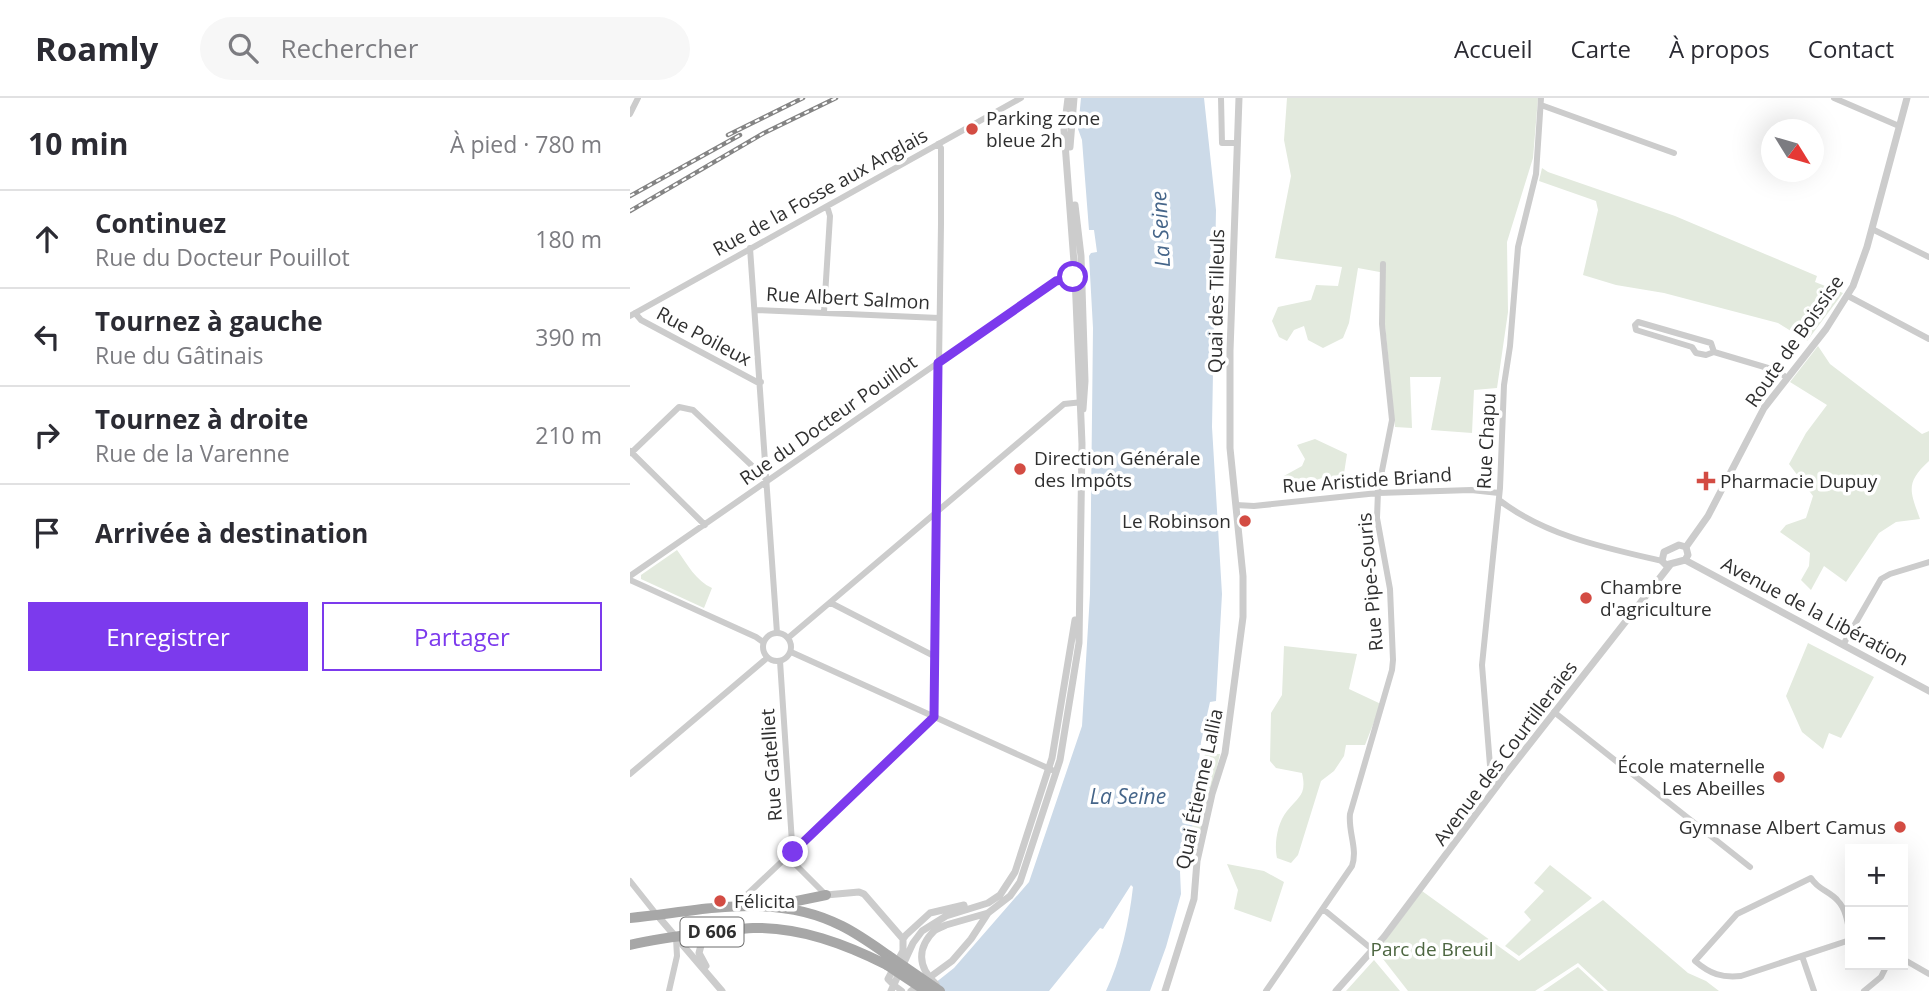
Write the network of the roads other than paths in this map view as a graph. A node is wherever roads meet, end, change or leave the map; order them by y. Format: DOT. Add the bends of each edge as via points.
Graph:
graph roads {
  1 [pos="638,98"];
  2 [pos="1021,98"];
  3 [pos="1068,98"];
  4 [pos="1074,98"];
  5 [pos="1221,98"];
  6 [pos="1239,98"];
  7 [pos="1834,98"];
  8 [pos="1907,98"];
  9 [pos="1541,101"];
  10 [pos="630,114"];
  11 [pos="1899,126"];
  12 [pos="1237,143"];
  13 [pos="939,144"];
  14 [pos="1674,153"];
  15 [pos="827,206"];
  16 [pos="1872,229"];
  17 [pos="750,248"];
  18 [pos="1929,257"];
  19 [pos="1383,264"];
  20 [pos="1078,276"];
  21 [pos="1848,296"];
  22 [pos="756,310"];
  23 [pos="824,312"];
  24 [pos="633,314"];
  25 [pos="939,318"];
  26 [pos="1929,340"];
  27 [pos="1714,352"];
  28 [pos="938,363"];
  29 [pos="1787,378"];
  30 [pos="761,382"];
  31 [pos="1082,402"];
  32 [pos="631,452"];
  33 [pos="768,481"];
  34 [pos="1378,493"];
  35 [pos="1499,497"];
  36 [pos="1236,505"];
  37 [pos="937,513"];
  38 [pos="705,525"];
  39 [pos="1686,547"];
  40 [pos="1685,560"];
  41 [pos="1662,561"];
  42 [pos="1929,562"];
  43 [pos="1670,565"];
  44 [pos="630,578"];
  45 [pos="831,603"];
  46 [pos="1078,606"];
  47 [pos="777,633"];
  48 [pos="788,638"];
  49 [pos="764,642"];
  50 [pos="1843,645"];
  51 [pos="791,652"];
  52 [pos="934,656"];
  53 [pos="767,658"];
  54 [pos="780,661"];
  55 [pos="1929,691"];
  56 [pos="1554,712"];
  57 [pos="934,717"];
  58 [pos="1049,769"];
  59 [pos="1057,773"];
  60 [pos="630,774"];
  61 [pos="1497,785"];
  62 [pos="793,852"];
  63 [pos="1750,867"];
  64 [pos="630,881"];
  65 [pos="1009,883"];
  66 [pos="826,895"];
  67 [pos="736,905"];
  68 [pos="774,905"];
  69 [pos="1323,909"];
  70 [pos="988,913"];
  71 [pos="657,915"];
  72 [pos="1845,915"];
  73 [pos="630,918"];
  74 [pos="704,933"];
  75 [pos="676,936"];
  76 [pos="903,939"];
  77 [pos="1845,942"];
  78 [pos="630,945"];
  79 [pos="1373,950"];
  80 [pos="1802,956"];
  81 [pos="889,962"];
  82 [pos="1908,963"];
  83 [pos="1884,970"];
  84 [pos="1929,974"];
  85 [pos="892,988"];
  86 [pos="669,991"];
  87 [pos="725,991"];
  88 [pos="902,991"];
  89 [pos="911,991"];
  90 [pos="926,991"];
  91 [pos="942,991"];
  92 [pos="1165,991"];
  93 [pos="1266,991"];
  94 [pos="1336,991"];
  95 [pos="1814,991"];
  96 [pos="1864,991"];
  1 -- 10 [label="street"];
  2 -- 13 [label="street, Rue de la Fosse aux Anglais"];
  3 -- 20 [label="street" via="1064,130"];
  4 -- 20 [label="street" via="1070,143"];
  5 -- 12 [label="street" via="1222,143"];
  6 -- 12 [label="street, Quai des Tilleuls"];
  7 -- 11 [label="street"];
  8 -- 11 [label="street, Route de Boissise"];
  9 -- 14 [label="street"];
  9 -- 35 [label="street, Rue Chapu" via="1536,174 1518,247 1504,385"];
  11 -- 16 [label="street, Route de Boissise"];
  12 -- 36 [label="street, Quai des Tilleuls" via="1230,410"];
  13 -- 15 [label="street, Rue de la Fosse aux Anglais"];
  13 -- 25 [label="street"];
  15 -- 17 [label="street, Rue de la Fosse aux Anglais"];
  15 -- 23 [label="street"];
  16 -- 18 [label="street"];
  16 -- 21 [label="street, Route de Boissise"];
  17 -- 22 [label="street"];
  17 -- 24 [label="street, Rue de la Fosse aux Anglais"];
  19 -- 34 [label="street, Rue Pipe-Souris" via="1382,324 1392,420"];
  20 -- 28 [label="street, Rue du Docteur Pouillot" via="1056,281"];
  20 -- 31 [label="street"];
  21 -- 26 [label="street"];
  21 -- 29 [label="street, Route de Boissise"];
  22 -- 23 [label="street, Rue Albert Salmon"];
  22 -- 30 [label="street"];
  23 -- 25 [label="street, Rue Albert Salmon"];
  24 -- 30 [label="street, Rue Poileux"];
  25 -- 28 [label="street"];
  27 -- 27 [label="street" via="1711,343 1638,322 1635,325 1636,330 1692,347 1696,353"];
  27 -- 29 [label="street" via="1778,371"];
  28 -- 33 [label="street, Rue du Docteur Pouillot"];
  28 -- 37 [label="street"];
  29 -- 39 [label="street, Route de Boissise"];
  30 -- 33 [label="street"];
  31 -- 37 [label="street" via="1063,404"];
  31 -- 46 [label="street"];
  32 -- 33 [label="street" via="679,407 685,407"];
  32 -- 38 [label="street"];
  33 -- 38 [label="street, Rue du Docteur Pouillot"];
  33 -- 47 [label="street"];
  34 -- 35 [label="street, Rue Aristide Briand" via="1471,490"];
  34 -- 36 [label="street, Rue Aristide Briand"];
  34 -- 69 [label="street, Rue Pipe-Souris" via="1380,541 1390,589 1392,670 1350,814 1355,859"];
  35 -- 41 [label="street, Rue Aristide Briand" via="1531,522"];
  35 -- 61 [label="street, Rue Chapu" via="1482,666 1491,778"];
  36 -- 92 [label="street, Quai Étienne Lallia" via="1244,596 1235,688 1225,753 1198,860 1194,899"];
  37 -- 45 [label="street"];
  37 -- 52 [label="street"];
  38 -- 44 [label="street, Rue du Docteur Pouillot"];
  39 -- 40 [label="street"];
  39 -- 41 [label="street" via="1668,549"];
  40 -- 43 [label="street"];
  40 -- 50 [label="street, Avenue de la Libération"];
  41 -- 43 [label="street"];
  42 -- 50 [label="street" via="1881,579"];
  43 -- 56 [label="street, Avenue des Courtilleraies"];
  44 -- 49 [label="street"];
  45 -- 48 [label="street"];
  45 -- 52 [label="street"];
  46 -- 58 [label="street"];
  46 -- 59 [label="street" via="1079,643"];
  47 -- 48 [label="street"];
  47 -- 49 [label="street"];
  48 -- 51 [label="street"];
  49 -- 53 [label="street"];
  50 -- 55 [label="street, Avenue de la Libération"];
  51 -- 54 [label="street"];
  51 -- 57 [label="street"];
  52 -- 57 [label="street"];
  53 -- 54 [label="street"];
  53 -- 60 [label="street"];
  54 -- 62 [label="street, Rue Gatelliet"];
  56 -- 61 [label="street, Avenue des Courtilleraies"];
  56 -- 63 [label="street"];
  57 -- 58 [label="street"];
  57 -- 62 [label="street"];
  58 -- 59 [label="street"];
  58 -- 65 [label="street"];
  59 -- 70 [label="street" via="1024,875 1010,896"];
  61 -- 79 [label="street, Avenue des Courtilleraies"];
  62 -- 66 [label="street, Rue Gatelliet" via="794,863"];
  62 -- 67 [label="street"];
  64 -- 71 [label="street"];
  65 -- 76 [label="street" via="979,901 930,913"];
  65 -- 85 [label="street" via="988,903 946,916 922,931"];
  66 -- 68 [label="main road"];
  66 -- 76 [label="street" via="864,894"];
  67 -- 68 [label="main road, D 606"];
  67 -- 71 [label="main road, D 606"];
  68 -- 81 [label="main road, D 606" via="830,920 855,933"];
  69 -- 79 [label="street"];
  69 -- 93 [label="street, Rue Pipe-Souris"];
  70 -- 89 [label="street" via="958,954"];
  70 -- 91 [label="street, bridge" via="946,925 925,940 921,962"];
  71 -- 73 [label="main road, D 606"];
  71 -- 75 [label="street"];
  72 -- 80 [label="street" via="1838,899 1820,890 1811,878 1737,914 1695,961 1728,978"];
  74 -- 75 [label="main road, D 606"];
  74 -- 81 [label="main road, D 606" via="754,928 794,932"];
  74 -- 87 [label="street" via="699,953"];
  75 -- 78 [label="main road, D 606"];
  75 -- 86 [label="street" via="677,956"];
  75 -- 87 [label="street"];
  76 -- 85 [label="street" via="903,951 888,979"];
  77 -- 80 [label="street"];
  79 -- 94 [label="street, Avenue des Courtilleraies"];
  80 -- 95 [label="street"];
  81 -- 90 [label="main road, D 606, bridge"];
  81 -- 91 [label="main road, D 606, bridge"];
  82 -- 84 [label="street"];
  83 -- 96 [label="street"];
  85 -- 88 [label="street"];
}
